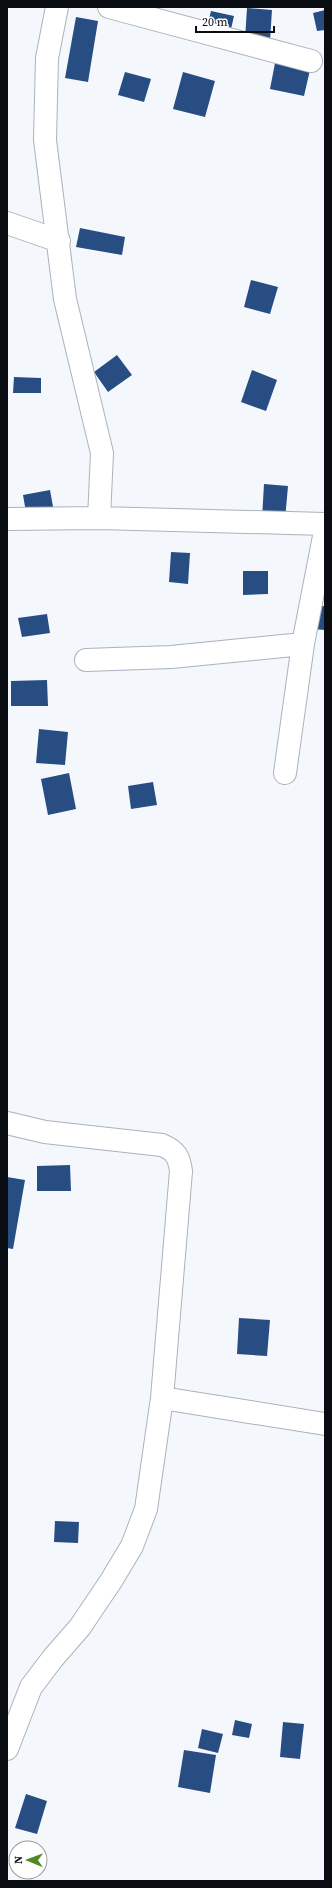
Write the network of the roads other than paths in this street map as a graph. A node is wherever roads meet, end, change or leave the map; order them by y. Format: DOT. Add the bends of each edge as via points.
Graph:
graph roads {
  1 [pos="56,7"];
  2 [pos="109,7"];
  3 [pos="311,61"];
  4 [pos="7,223"];
  5 [pos="59,241"];
  6 [pos="99,518"];
  7 [pos="7,519"];
  8 [pos="325,524"];
  9 [pos="325,531"];
  10 [pos="304,644"];
  11 [pos="86,660"];
  12 [pos="285,773"];
  13 [pos="7,1123"];
  14 [pos="162,1398"];
  15 [pos="325,1424"];
  16 [pos="7,1749"];
  1 -- 5 [label="street" via="47,58 45,140"];
  2 -- 3 [label="street"];
  4 -- 5 [label="street"];
  5 -- 6 [label="street" via="66,299 102,453"];
  6 -- 7 [label="street"];
  6 -- 8 [label="street"];
  9 -- 10 [label="street"];
  10 -- 11 [label="street" via="171,657"];
  10 -- 12 [label="street"];
  13 -- 14 [label="street" via="45,1132 162,1145 173,1150 179,1158 181,1188"];
  14 -- 15 [label="street"];
  14 -- 16 [label="street" via="146,1509 132,1546 80,1627 31,1687"];
}
